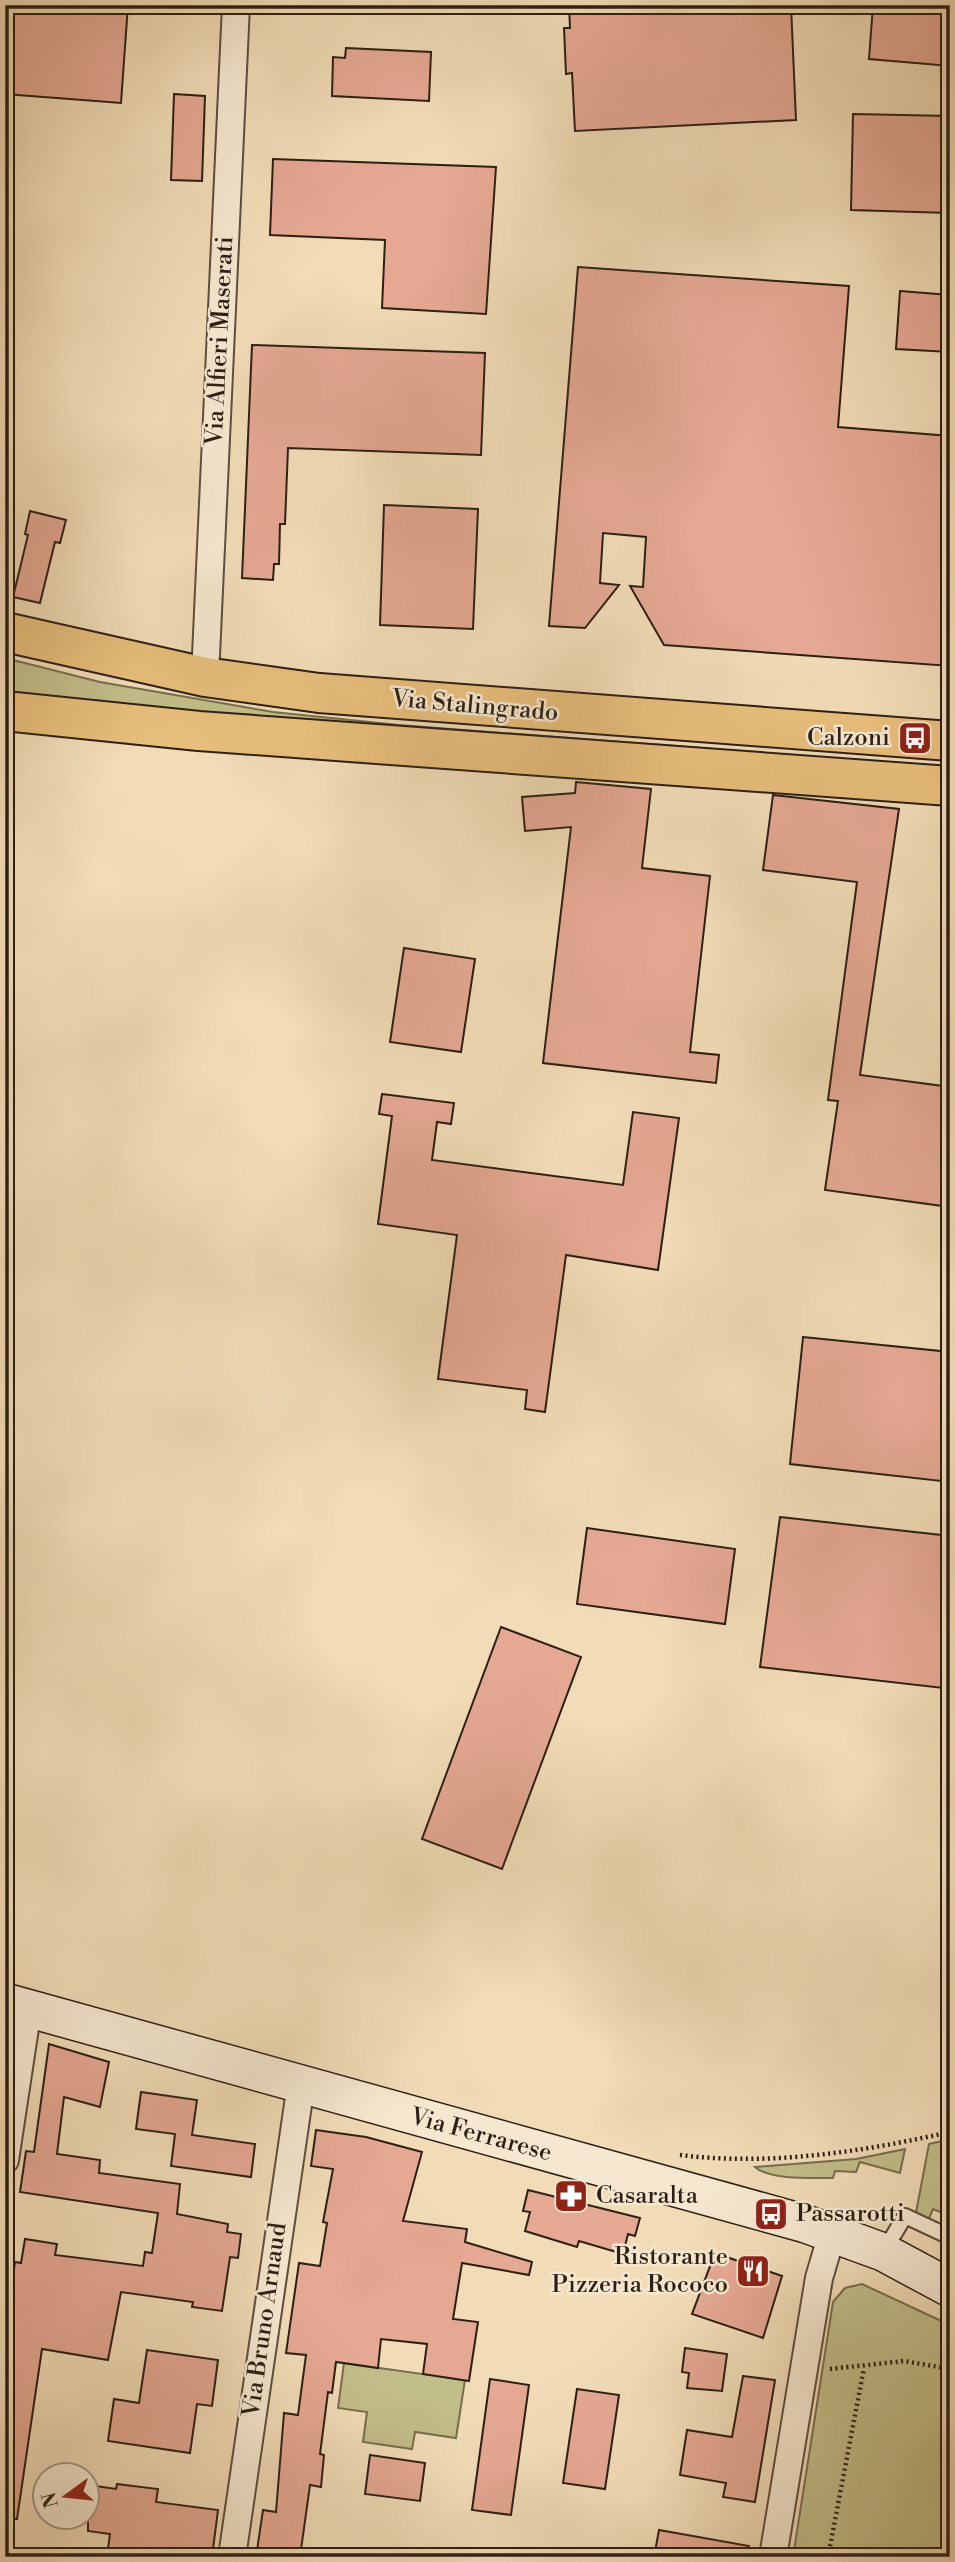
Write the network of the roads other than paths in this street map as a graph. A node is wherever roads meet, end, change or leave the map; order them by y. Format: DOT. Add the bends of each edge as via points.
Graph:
graph roads {
  1 [pos="236,5"];
  2 [pos="5,632"];
  3 [pos="205,677"];
  4 [pos="5,711"];
  5 [pos="950,741"];
  6 [pos="950,786"];
  7 [pos="17,2005"];
  8 [pos="301,2084"];
  9 [pos="5,2160"];
  10 [pos="832,2234"];
  11 [pos="950,2238"];
  12 [pos="883,2252"];
  13 [pos="950,2288"];
  14 [pos="232,2557"];
  15 [pos="773,2557"];
  1 -- 3 [label="street, Via Alfieri Maserati"];
  2 -- 3 [label="main road, Via Stalingrado"];
  3 -- 5 [label="main road, Via Stalingrado" via="319,693"];
  4 -- 6 [label="main road, Via Stalingrado" via="199,731"];
  7 -- 8 [label="main road, Via Ferrarese"];
  7 -- 9 [label="street"];
  8 -- 10 [label="main road, Via Ferrarese"];
  8 -- 14 [label="street, Via Bruno Arnaud"];
  10 -- 12 [label="main road, Via Ferrarese"];
  10 -- 15 [label="street" via="819,2278"];
  11 -- 12 [label="lane" via="905,2216"];
  12 -- 13 [label="main road, Via Ferrarese"];
}
